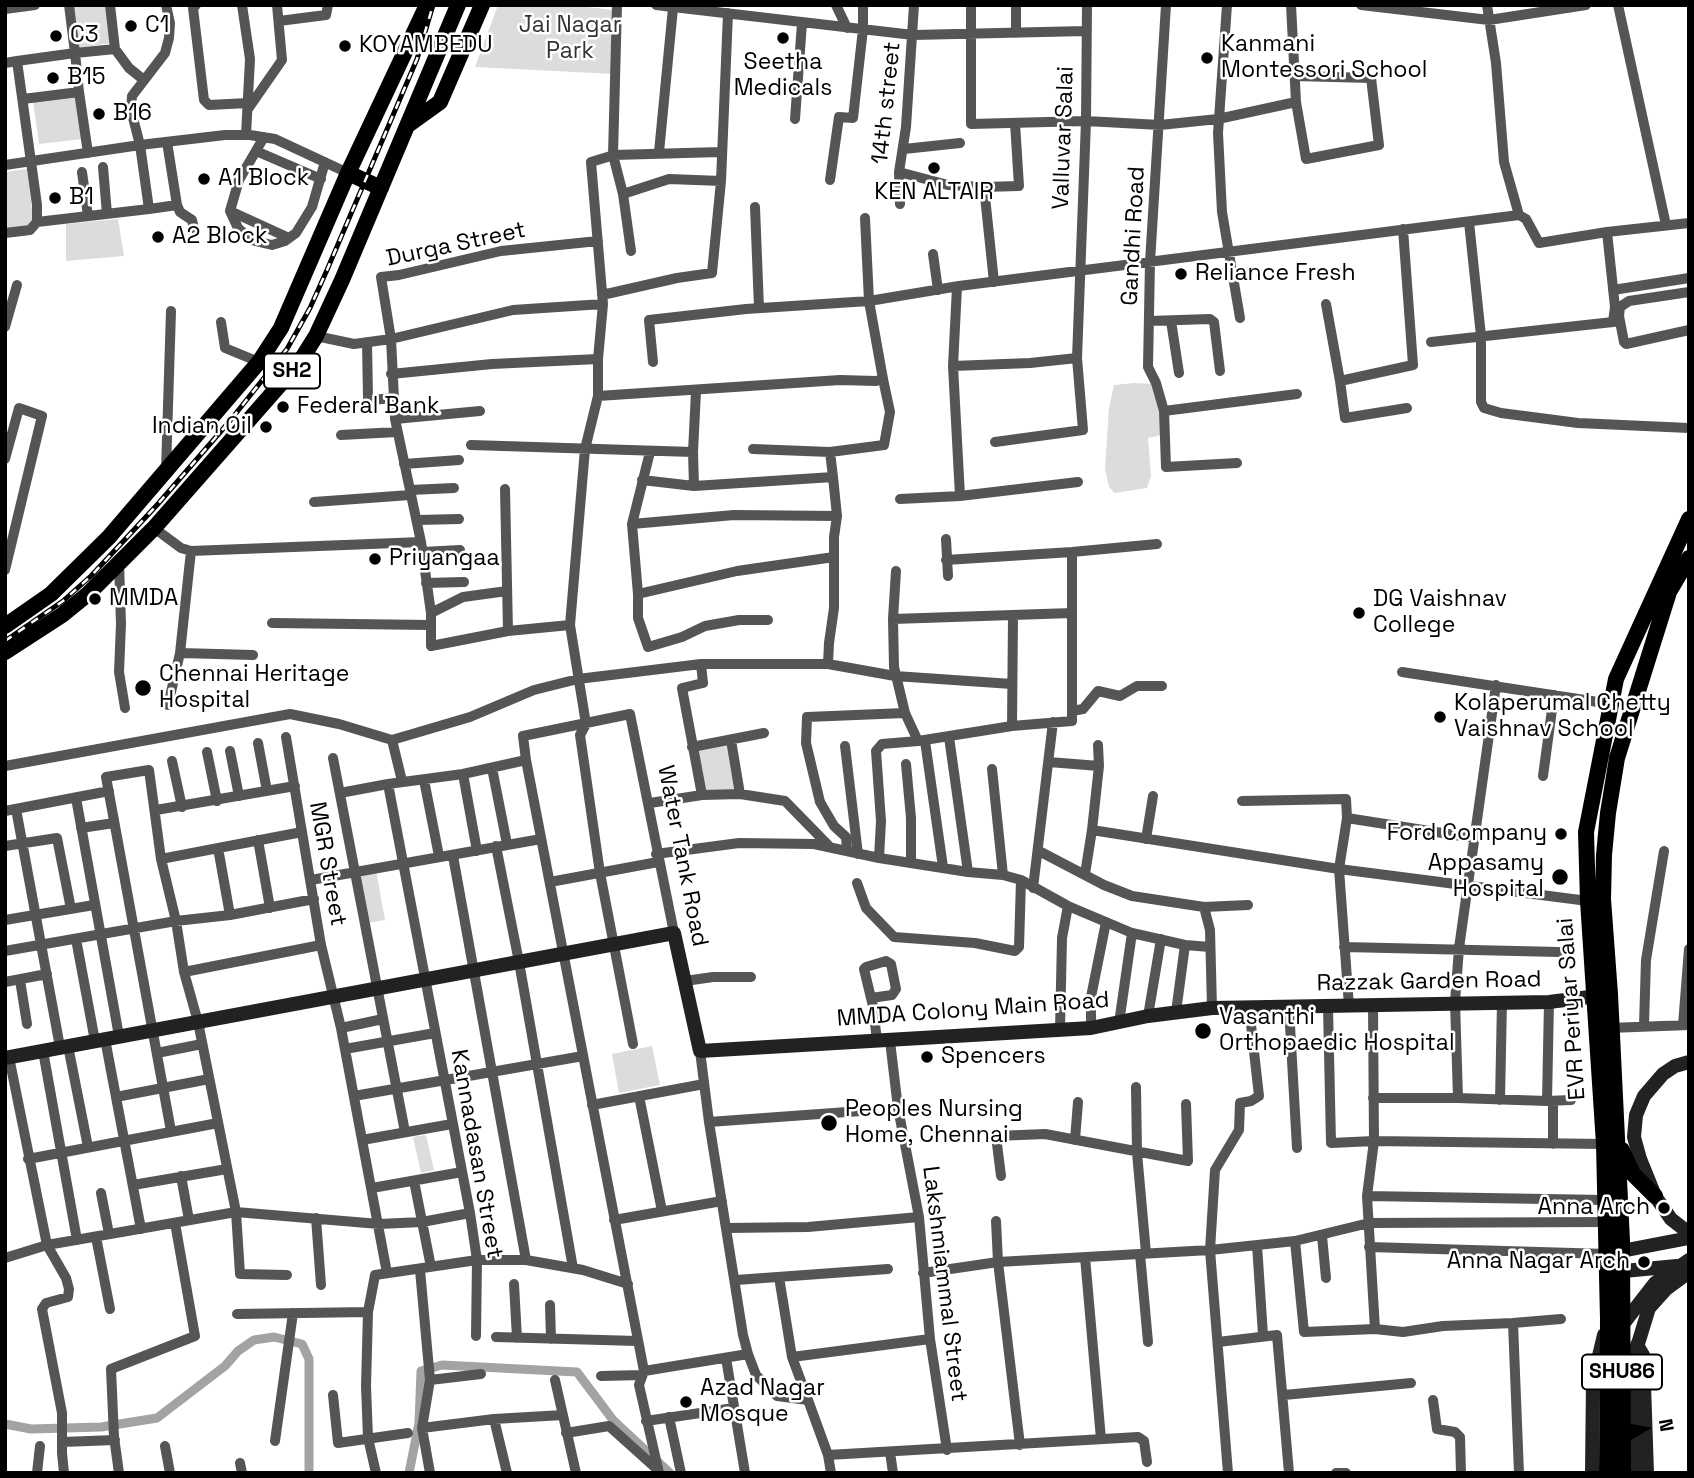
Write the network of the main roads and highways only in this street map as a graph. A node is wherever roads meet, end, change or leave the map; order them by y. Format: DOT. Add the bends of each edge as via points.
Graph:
graph roads {
  1 [pos="428,5"];
  2 [pos="458,5"];
  3 [pos="482,5"];
  4 [pos="408,126"];
  5 [pos="348,173"];
  6 [pos="382,188"];
  7 [pos="1689,519"];
  8 [pos="1689,558"];
  9 [pos="5,626"];
  10 [pos="5,652"];
  11 [pos="1603,995"];
  12 [pos="1611,1141"];
  13 [pos="1655,1196"];
  14 [pos="1614,1252"];
  15 [pos="1615,1272"];
  16 [pos="1604,1473"];
  17 [pos="1623,1473"];
  1 -- 5 [label="main road, SH2"];
  2 -- 4 [label="main road, SH2"];
  3 -- 4 [label="main road" via="440,102"];
  4 -- 6 [label="main road, SH2"];
  5 -- 6 [label="main road"];
  5 -- 9 [label="main road, SH2" via="281,328 259,362 109,537 51,594"];
  6 -- 10 [label="main road, SH2" via="316,336 299,363 154,528 88,594"];
  7 -- 11 [label="main road, EVR Periyar Salai / SHU86" via="1616,679 1586,832 1588,901"];
  8 -- 11 [label="main road, EVR Periyar Salai / SHU86" via="1670,592 1617,758 1604,866"];
  11 -- 12 [label="main road, EVR Periyar Salai / SHU86"];
  12 -- 13 [label="main road"];
  12 -- 14 [label="main road, EVR Periyar Salai / SHU86"];
  12 -- 14 [label="main road, EVR Periyar Salai / SHU86" via="1605,1200"];
  14 -- 15 [label="main road, EVR Periyar Salai / SHU86"];
  15 -- 16 [label="main road, EVR Periyar Salai / SHU86" via="1608,1319"];
  15 -- 17 [label="main road, EVR Periyar Salai / SHU86" via="1630,1346"];
}
